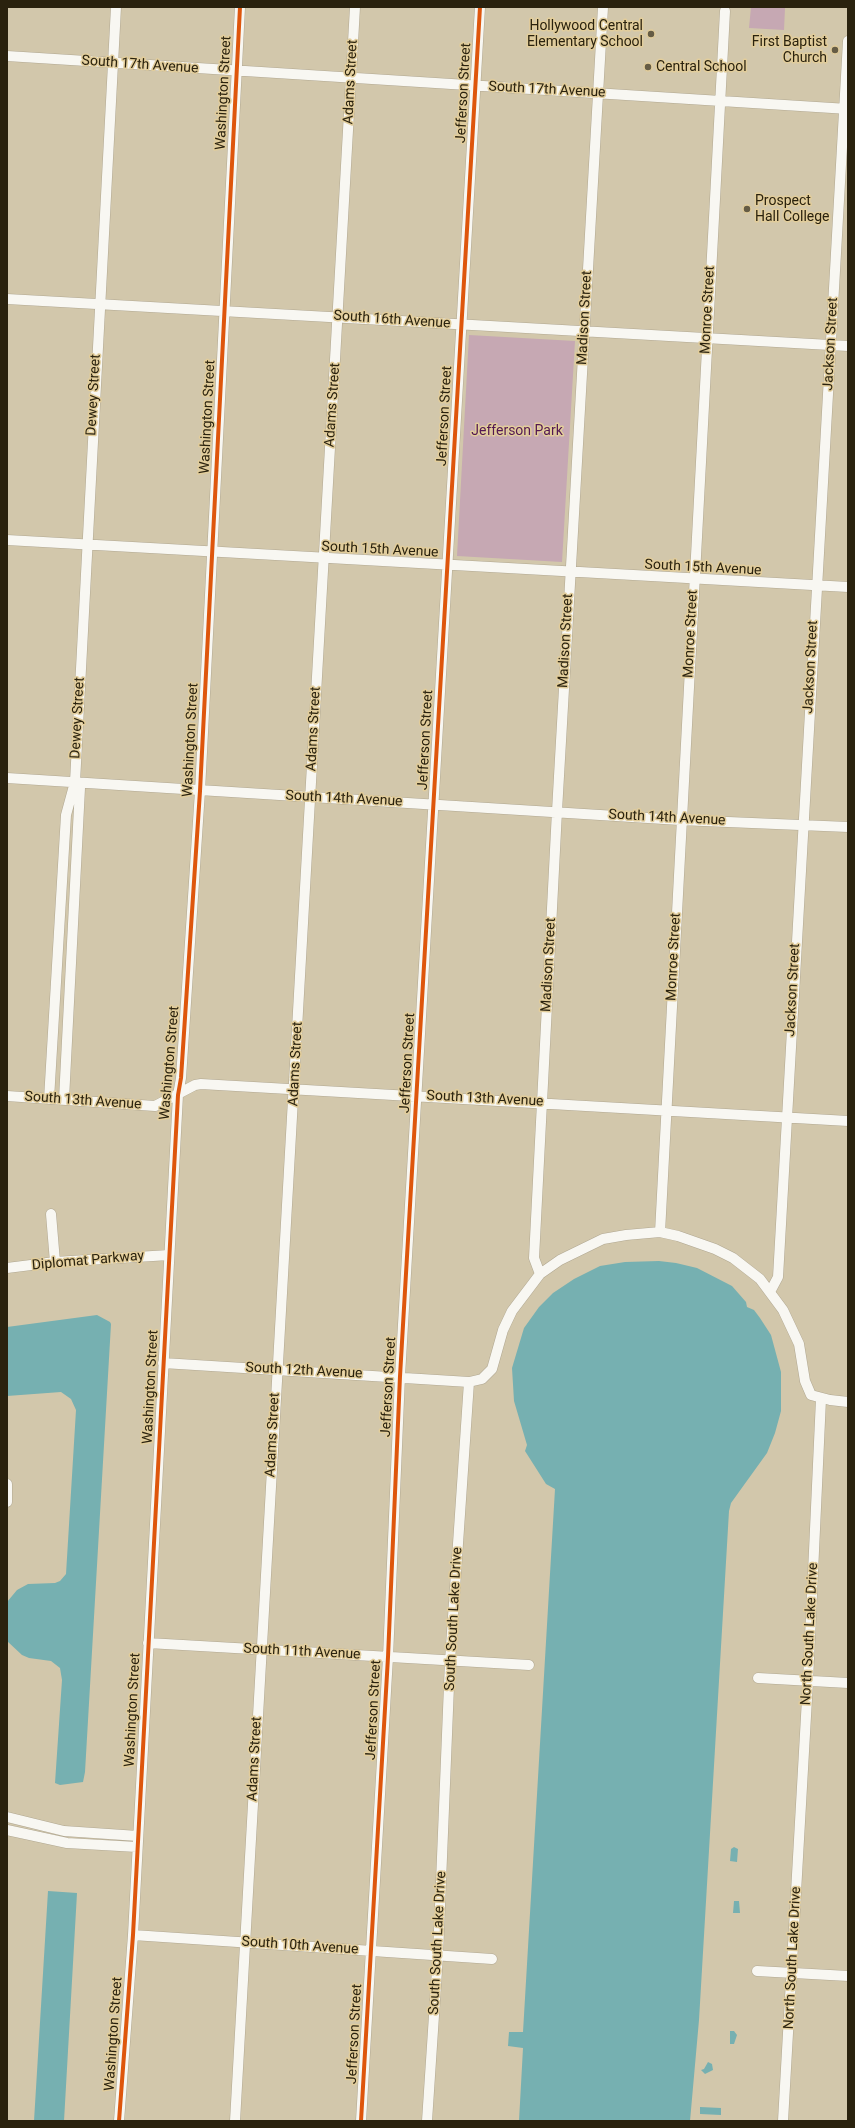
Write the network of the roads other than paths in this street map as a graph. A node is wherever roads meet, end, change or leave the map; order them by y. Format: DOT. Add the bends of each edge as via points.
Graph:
graph roads {
  1 [pos="116,7"];
  2 [pos="240,7"];
  3 [pos="356,7"];
  4 [pos="480,7"];
  5 [pos="603,7"];
  6 [pos="724,11"];
  7 [pos="848,41"];
  8 [pos="7,56"];
  9 [pos="113,62"];
  10 [pos="236,72"];
  11 [pos="351,79"];
  12 [pos="475,86"];
  13 [pos="598,93"];
  14 [pos="720,100"];
  15 [pos="846,108"];
  16 [pos="7,299"];
  17 [pos="99,304"];
  18 [pos="225,310"];
  19 [pos="338,316"];
  20 [pos="462,324"];
  21 [pos="584,332"];
  22 [pos="707,339"];
  23 [pos="831,345"];
  24 [pos="848,346"];
  25 [pos="7,540"];
  26 [pos="87,544"];
  27 [pos="212,551"];
  28 [pos="324,558"];
  29 [pos="447,565"];
  30 [pos="570,572"];
  31 [pos="694,579"];
  32 [pos="816,586"];
  33 [pos="848,587"];
  34 [pos="7,778"];
  35 [pos="74,782"];
  36 [pos="200,791"];
  37 [pos="310,798"];
  38 [pos="433,804"];
  39 [pos="557,811"];
  40 [pos="680,820"];
  41 [pos="802,825"];
  42 [pos="848,827"];
  43 [pos="294,1089"];
  44 [pos="178,1095"];
  45 [pos="417,1095"];
  46 [pos="7,1096"];
  47 [pos="49,1099"];
  48 [pos="64,1099"];
  49 [pos="542,1102"];
  50 [pos="666,1110"];
  51 [pos="787,1117"];
  52 [pos="848,1121"];
  53 [pos="51,1214"];
  54 [pos="660,1232"];
  55 [pos="168,1255"];
  56 [pos="55,1262"];
  57 [pos="7,1268"];
  58 [pos="540,1274"];
  59 [pos="770,1292"];
  60 [pos="163,1363"];
  61 [pos="276,1369"];
  62 [pos="400,1376"];
  63 [pos="469,1382"];
  64 [pos="821,1399"];
  65 [pos="848,1402"];
  66 [pos="7,1484"];
  67 [pos="7,1502"];
  68 [pos="148,1644"];
  69 [pos="261,1650"];
  70 [pos="388,1657"];
  71 [pos="450,1661"];
  72 [pos="529,1665"];
  73 [pos="758,1678"];
  74 [pos="808,1681"];
  75 [pos="848,1683"];
  76 [pos="7,1818"];
  77 [pos="7,1830"];
  78 [pos="138,1836"];
  79 [pos="137,1847"];
  80 [pos="133,1935"];
  81 [pos="245,1943"];
  82 [pos="371,1951"];
  83 [pos="438,1955"];
  84 [pos="492,1959"];
  85 [pos="757,1971"];
  86 [pos="792,1973"];
  87 [pos="848,1976"];
  88 [pos="119,2121"];
  89 [pos="235,2121"];
  90 [pos="361,2121"];
  91 [pos="427,2121"];
  92 [pos="783,2121"];
  1 -- 9 [label="street, Dewey Street"];
  2 -- 10 [label="street, Washington Street"];
  3 -- 11 [label="street, Adams Street"];
  4 -- 12 [label="street, Jefferson Street"];
  5 -- 13 [label="street, Madison Street"];
  6 -- 14 [label="street, Monroe Street"];
  7 -- 15 [label="street, Jackson Street"];
  8 -- 9 [label="street, South 17th Avenue"];
  9 -- 10 [label="street, South 17th Avenue"];
  9 -- 17 [label="street, Dewey Street"];
  10 -- 11 [label="street, South 17th Avenue"];
  10 -- 18 [label="street, Washington Street"];
  11 -- 12 [label="street, South 17th Avenue"];
  11 -- 19 [label="street, Adams Street"];
  12 -- 13 [label="street, South 17th Avenue"];
  12 -- 20 [label="street, Jefferson Street"];
  13 -- 14 [label="street, South 17th Avenue"];
  13 -- 21 [label="street, Madison Street"];
  14 -- 15 [label="street, South 17th Avenue"];
  14 -- 22 [label="street, Monroe Street"];
  15 -- 23 [label="street, Jackson Street"];
  16 -- 17 [label="street, South 16th Avenue"];
  17 -- 18 [label="street, South 16th Avenue"];
  17 -- 26 [label="street, Dewey Street"];
  18 -- 19 [label="street, South 16th Avenue"];
  18 -- 27 [label="street, Washington Street"];
  19 -- 20 [label="street, South 16th Avenue"];
  19 -- 28 [label="street, Adams Street"];
  20 -- 21 [label="street, South 16th Avenue"];
  20 -- 29 [label="street, Jefferson Street"];
  21 -- 22 [label="street, South 16th Avenue"];
  21 -- 30 [label="street, Madison Street"];
  22 -- 23 [label="street, South 16th Avenue"];
  22 -- 31 [label="street, Monroe Street"];
  23 -- 24 [label="street, South 16th Avenue"];
  23 -- 32 [label="street, Jackson Street"];
  25 -- 26 [label="street, South 15th Avenue"];
  26 -- 27 [label="street, South 15th Avenue"];
  26 -- 35 [label="street, Dewey Street"];
  27 -- 28 [label="street, South 15th Avenue"];
  27 -- 36 [label="street, Washington Street"];
  28 -- 29 [label="street, South 15th Avenue"];
  28 -- 37 [label="street, Adams Street"];
  29 -- 30 [label="street, South 15th Avenue"];
  29 -- 38 [label="street, Jefferson Street"];
  30 -- 31 [label="street, South 15th Avenue"];
  30 -- 39 [label="street, Madison Street"];
  31 -- 32 [label="street, South 15th Avenue"];
  31 -- 40 [label="street, Monroe Street"];
  32 -- 33 [label="street, South 15th Avenue"];
  32 -- 41 [label="street, Jackson Street"];
  34 -- 35 [label="street, South 14th Avenue"];
  35 -- 36 [label="street, South 14th Avenue"];
  35 -- 47 [label="street, Dewey Street" via="66,815"];
  35 -- 48 [label="street, Dewey Street" via="80,788"];
  36 -- 37 [label="street, South 14th Avenue"];
  36 -- 44 [label="street, Washington Street"];
  37 -- 38 [label="street, South 14th Avenue"];
  37 -- 43 [label="street, Adams Street"];
  38 -- 39 [label="street, South 14th Avenue"];
  38 -- 45 [label="street, Jefferson Street"];
  39 -- 40 [label="street, South 14th Avenue"];
  39 -- 49 [label="street, Madison Street"];
  40 -- 41 [label="street, South 14th Avenue"];
  40 -- 50 [label="street, Monroe Street"];
  41 -- 42 [label="street, South 14th Avenue"];
  41 -- 51 [label="street, Jackson Street"];
  43 -- 44 [label="street, South 13th Avenue" via="201,1084"];
  43 -- 45 [label="street, South 13th Avenue"];
  43 -- 61 [label="street, Adams Street"];
  44 -- 48 [label="street, South 13th Avenue" via="155,1106"];
  44 -- 55 [label="street, Washington Street"];
  45 -- 49 [label="street, South 13th Avenue"];
  45 -- 62 [label="street, Jefferson Street"];
  46 -- 47 [label="street, South 13th Avenue"];
  47 -- 48 [label="street, South 13th Avenue"];
  49 -- 50 [label="street, South 13th Avenue"];
  49 -- 58 [label="street, Madison Street" via="534,1258"];
  50 -- 51 [label="street, South 13th Avenue"];
  50 -- 54 [label="street, Monroe Street"];
  51 -- 52 [label="street, South 13th Avenue"];
  51 -- 59 [label="street, Jackson Street" via="778,1277"];
  53 -- 56 [label="street"];
  54 -- 58 [label="street" via="602,1239 560,1260"];
  54 -- 59 [label="street" via="699,1243 733,1258 760,1279"];
  55 -- 56 [label="street, Diplomat Parkway"];
  55 -- 60 [label="street, Washington Street"];
  56 -- 57 [label="street, Diplomat Parkway"];
  58 -- 63 [label="street" via="512,1311 503,1330 492,1370 482,1379"];
  59 -- 64 [label="street" via="783,1310 799,1344 805,1381 811,1395"];
  60 -- 61 [label="street, South 12th Avenue"];
  60 -- 68 [label="street, Washington Street"];
  61 -- 62 [label="street, South 12th Avenue"];
  61 -- 69 [label="street, Adams Street"];
  62 -- 63 [label="street, South 12th Avenue"];
  62 -- 70 [label="street, Jefferson Street"];
  63 -- 71 [label="street, South South Lake Drive"];
  64 -- 65 [label="street"];
  64 -- 74 [label="street, North South Lake Drive"];
  66 -- 67 [label="street"];
  68 -- 69 [label="street, South 11th Avenue"];
  68 -- 78 [label="street, Washington Street"];
  69 -- 70 [label="street, South 11th Avenue"];
  69 -- 81 [label="street, Adams Street"];
  70 -- 71 [label="street, South 11th Avenue"];
  70 -- 82 [label="street, Jefferson Street"];
  71 -- 72 [label="street, South 11th Avenue"];
  71 -- 83 [label="street, South South Lake Drive"];
  73 -- 74 [label="street"];
  74 -- 75 [label="street"];
  74 -- 86 [label="street, North South Lake Drive"];
  76 -- 78 [label="street" via="64,1831"];
  77 -- 79 [label="street" via="67,1843"];
  78 -- 79 [label="street, Washington Street"];
  79 -- 80 [label="street, Washington Street"];
  80 -- 81 [label="street, South 10th Avenue"];
  80 -- 88 [label="street, Washington Street"];
  81 -- 82 [label="street, South 10th Avenue"];
  81 -- 89 [label="street, Adams Street"];
  82 -- 83 [label="street, South 10th Avenue"];
  82 -- 90 [label="street, Jefferson Street"];
  83 -- 84 [label="street, South 10th Avenue"];
  83 -- 91 [label="street, South South Lake Drive"];
  85 -- 86 [label="street"];
  86 -- 87 [label="street"];
  86 -- 92 [label="street, North South Lake Drive"];
}
